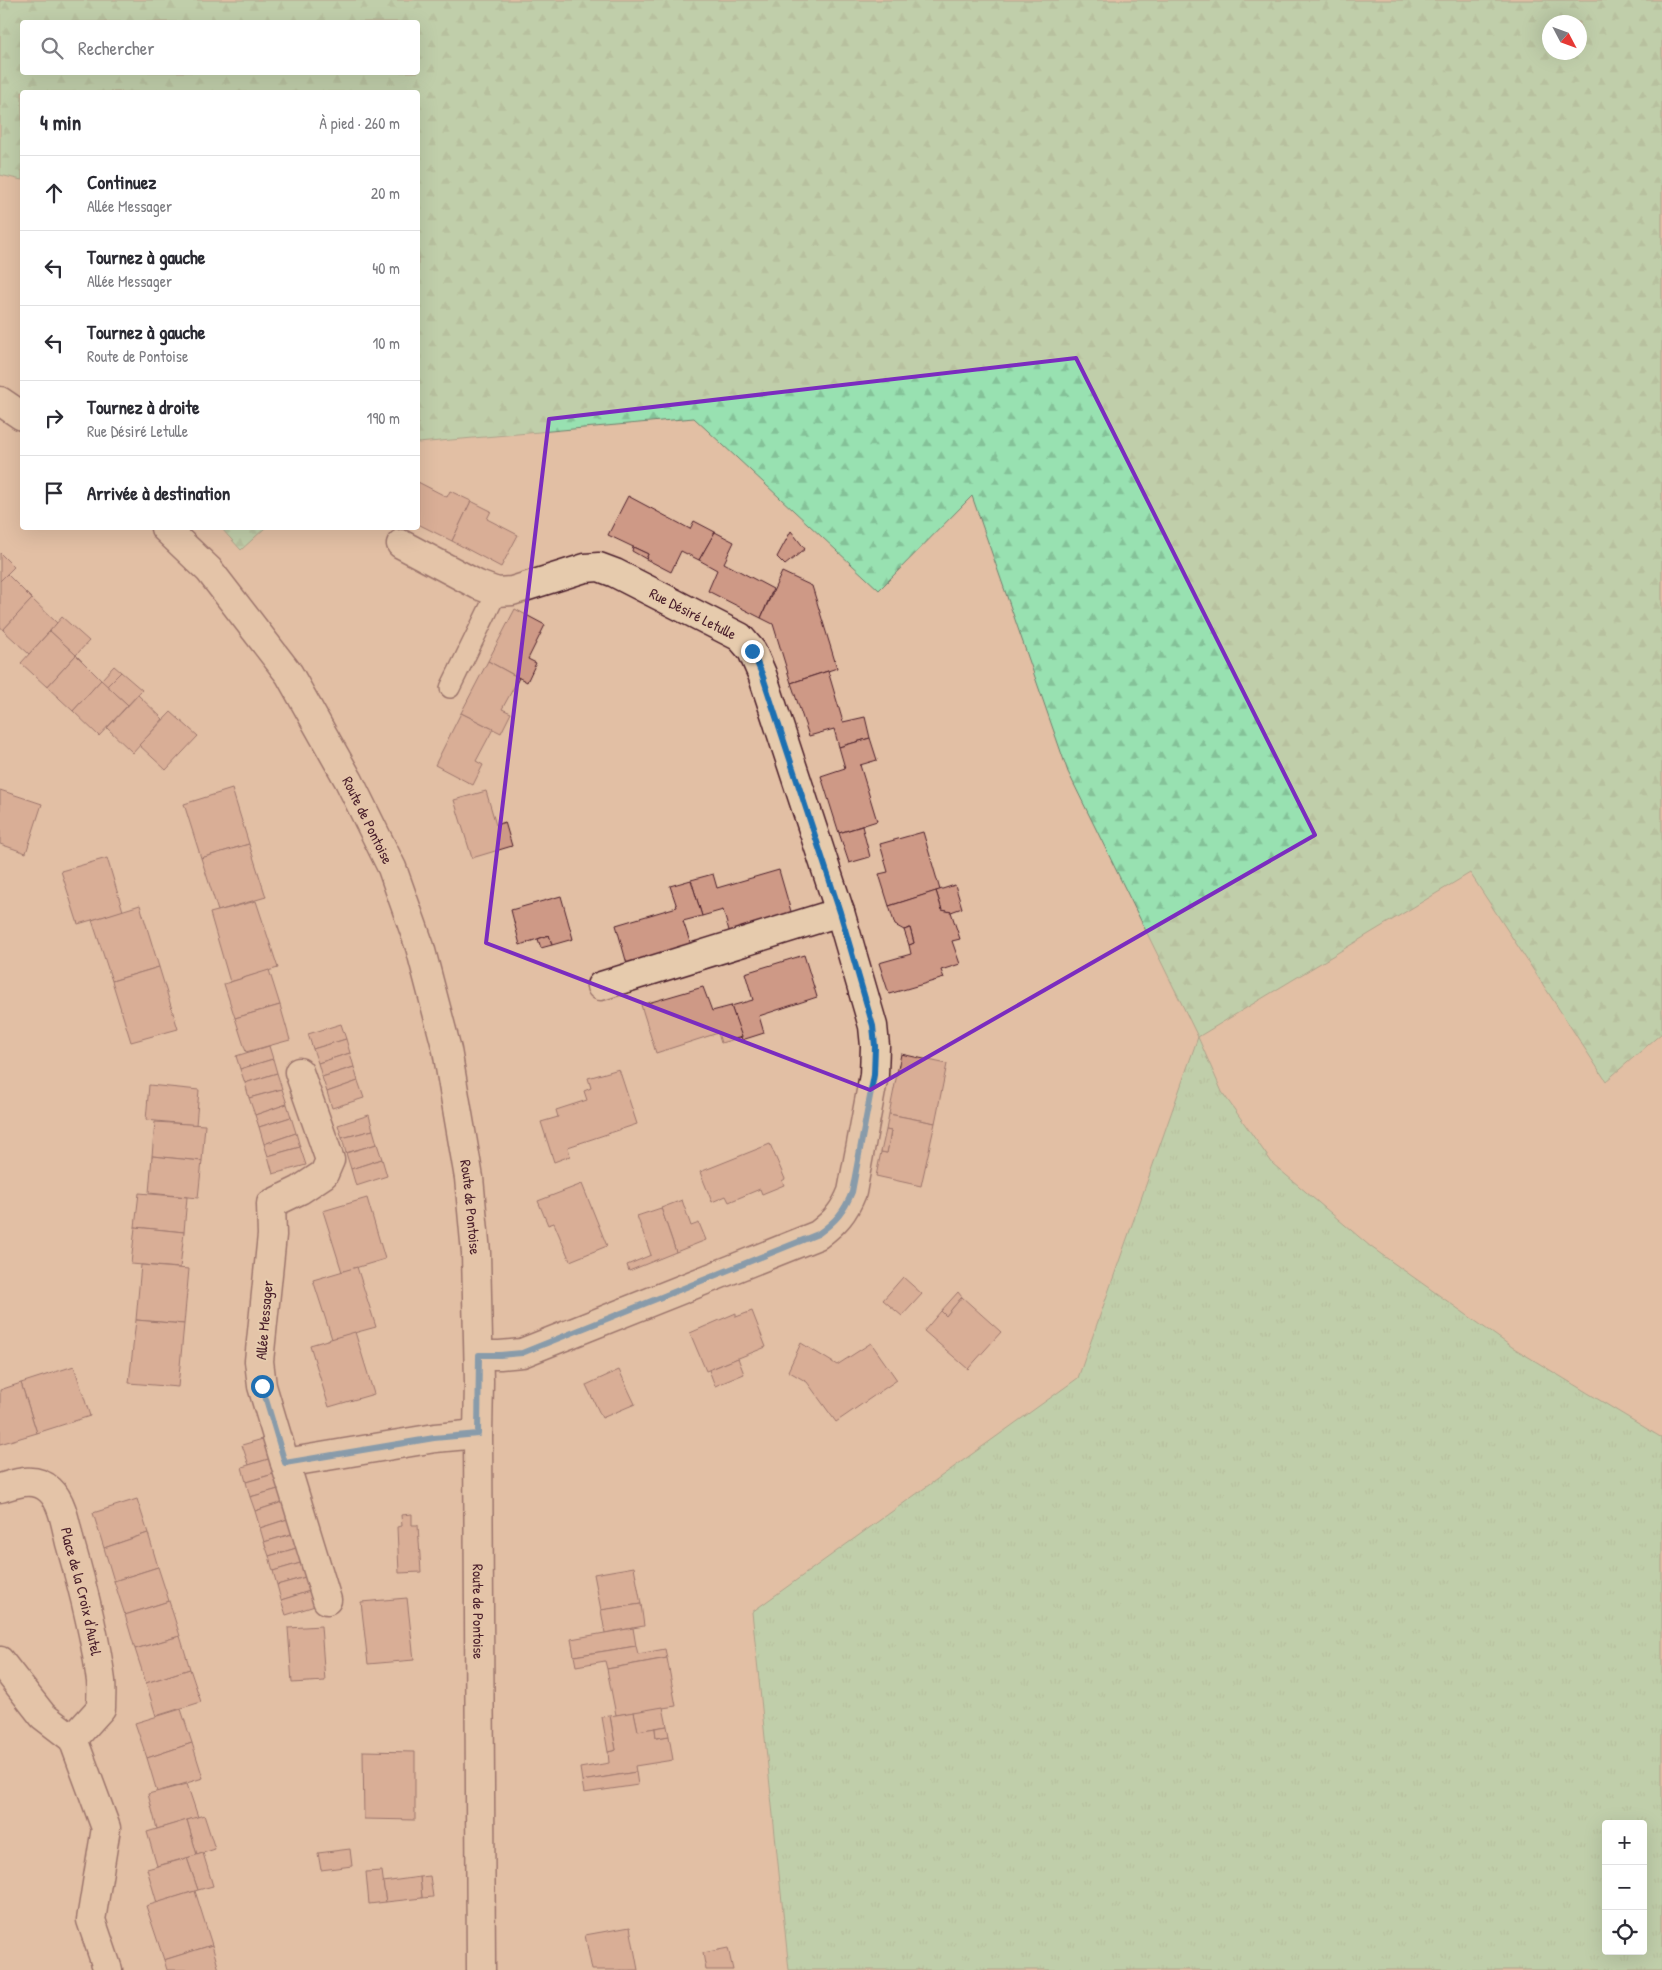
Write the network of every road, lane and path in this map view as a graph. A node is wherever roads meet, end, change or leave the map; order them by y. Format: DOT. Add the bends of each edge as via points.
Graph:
graph roads {
  1 [pos="0,401"];
  2 [pos="20,415"];
  3 [pos="167,530"];
  4 [pos="400,544"];
  5 [pos="497,592"];
  6 [pos="450,688"];
  7 [pos="840,912"];
  8 [pos="601,986"];
  9 [pos="299,1072"];
  10 [pos="479,1355"];
  11 [pos="478,1434"];
  12 [pos="285,1463"];
  13 [pos="0,1488"];
  14 [pos="326,1600"];
  15 [pos="0,1661"];
  16 [pos="73,1739"];
  17 [pos="108,1970"];
  18 [pos="481,1970"];
  1 -- 2 [label="street"];
  3 -- 10 [label="street, Route de Pontoise" via="209,570 289,674 349,781 392,868 420,947 451,1070 469,1178 476,1253"];
  4 -- 5 [label="street"];
  5 -- 6 [label="lane"];
  5 -- 7 [label="street, Rue Désiré Letulle" via="512,591 585,568 599,567 740,637 752,651 762,674"];
  7 -- 8 [label="street"];
  7 -- 10 [label="street, Rue Désiré Letulle" via="873,1026 875,1046 874,1075 852,1192 846,1207 834,1222 818,1234 522,1353"];
  9 -- 12 [label="street, Allée Messager" via="330,1160 324,1174 271,1204 272,1235 259,1361 262,1386"];
  10 -- 11 [label="street, Route de Pontoise"];
  11 -- 12 [label="street" via="434,1438"];
  11 -- 18 [label="street, Route de Pontoise"];
  12 -- 14 [label="street, Allée Messager"];
  13 -- 16 [label="street, Place de la Croix d'Autel" via="26,1480 43,1485 56,1497 63,1516 87,1603 101,1682 101,1708"];
  15 -- 16 [label="street" via="44,1716"];
  16 -- 17 [label="street" via="106,1828 91,1920"];
}
